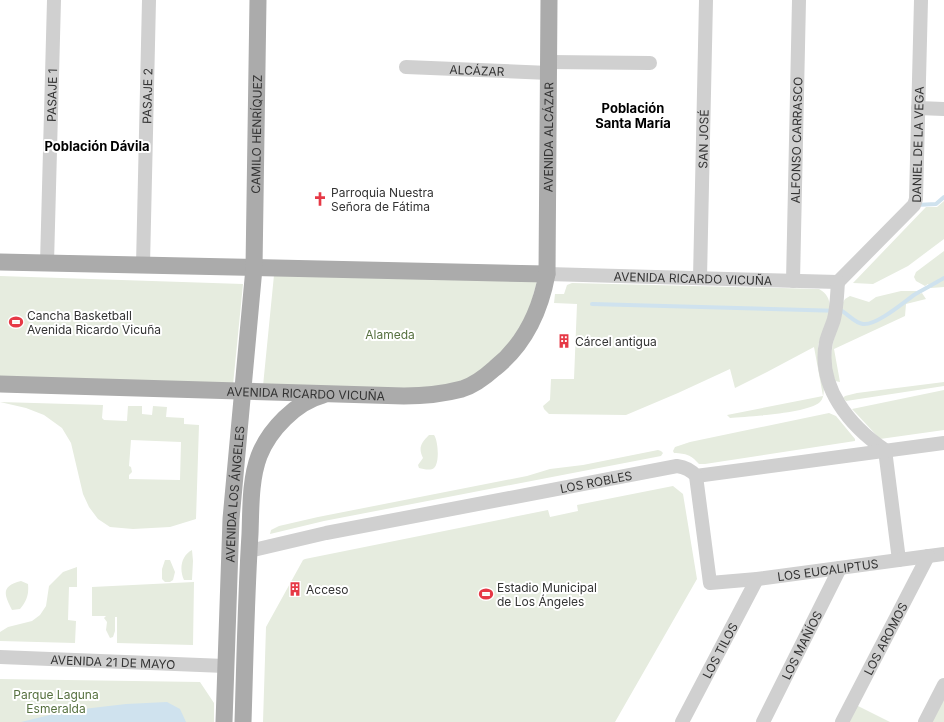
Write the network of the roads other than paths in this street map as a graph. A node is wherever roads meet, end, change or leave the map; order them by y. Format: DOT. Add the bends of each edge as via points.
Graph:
graph roads {
  1 [pos="54,0"];
  2 [pos="149,0"];
  3 [pos="258,0"];
  4 [pos="549,0"];
  5 [pos="706,0"];
  6 [pos="799,0"];
  7 [pos="921,0"];
  8 [pos="650,63"];
  9 [pos="406,67"];
  10 [pos="549,68"];
  11 [pos="918,108"];
  12 [pos="944,108"];
  13 [pos="0,262"];
  14 [pos="47,263"];
  15 [pos="143,265"];
  16 [pos="254,268"];
  17 [pos="547,274"];
  18 [pos="700,278"];
  19 [pos="793,281"];
  20 [pos="838,282"];
  21 [pos="0,384"];
  22 [pos="242,390"];
  23 [pos="328,394"];
  24 [pos="944,443"];
  25 [pos="885,450"];
  26 [pos="696,476"];
  27 [pos="249,551"];
  28 [pos="944,554"];
  29 [pos="928,556"];
  30 [pos="899,560"];
  31 [pos="840,568"];
  32 [pos="757,579"];
  33 [pos="0,658"];
  34 [pos="225,666"];
  35 [pos="944,685"];
  36 [pos="224,722"];
  37 [pos="243,722"];
  38 [pos="682,722"];
  39 [pos="763,722"];
  40 [pos="842,722"];
  41 [pos="925,722"];
  1 -- 14 [label="street, PASAJE 1"];
  2 -- 15 [label="street, PASAJE 2"];
  3 -- 16 [label="main road, CAMILO HENRÍQUEZ"];
  4 -- 10 [label="main road, AVENIDA ALCÁZAR"];
  5 -- 18 [label="street, SAN JOSÉ"];
  6 -- 19 [label="street, ALFONSO CARRASCO"];
  7 -- 11 [label="street, DANIEL DE LA VEGA"];
  8 -- 10 [label="street, ALCÁZAR"];
  9 -- 10 [label="street, ALCÁZAR"];
  10 -- 17 [label="main road, AVENIDA ALCÁZAR"];
  11 -- 12 [label="street"];
  11 -- 20 [label="street, DANIEL DE LA VEGA" via="914,205"];
  13 -- 14 [label="main road, AVENIDA RICARDO VICUÑA"];
  14 -- 15 [label="main road, AVENIDA RICARDO VICUÑA"];
  15 -- 16 [label="main road, AVENIDA RICARDO VICUÑA"];
  16 -- 17 [label="main road, AVENIDA RICARDO VICUÑA"];
  16 -- 22 [label="main road, AVENIDA LOS ÁNGELES"];
  17 -- 18 [label="street, AVENIDA RICARDO VICUÑA"];
  17 -- 23 [label="main road, AVENIDA RICARDO VICUÑA" via="537,310 522,341 503,362 480,381 427,396"];
  18 -- 19 [label="street, AVENIDA RICARDO VICUÑA"];
  19 -- 20 [label="street, AVENIDA RICARDO VICUÑA"];
  20 -- 25 [label="street" via="835,312 826,342 826,369 831,390 855,424"];
  21 -- 22 [label="main road, AVENIDA RICARDO VICUÑA"];
  22 -- 23 [label="main road, AVENIDA RICARDO VICUÑA"];
  22 -- 34 [label="main road, AVENIDA LOS ÁNGELES" via="231,519"];
  23 -- 27 [label="main road, AVENIDA LOS ÁNGELES" via="318,397 289,415 276,428 265,445 254,478"];
  24 -- 25 [label="street"];
  25 -- 26 [label="street"];
  25 -- 30 [label="street"];
  26 -- 27 [label="street, LOS ROBLES" via="682,467 672,467 326,533"];
  26 -- 32 [label="street, LOS EUCALIPTUS" via="710,583"];
  27 -- 37 [label="main road, AVENIDA LOS ÁNGELES"];
  28 -- 29 [label="street, LOS EUCALIPTUS"];
  29 -- 30 [label="street, LOS EUCALIPTUS"];
  29 -- 40 [label="street, LOS AROMOS"];
  30 -- 31 [label="street, LOS EUCALIPTUS"];
  31 -- 32 [label="street, LOS EUCALIPTUS"];
  31 -- 39 [label="street, LOS MAÑÍOS"];
  32 -- 38 [label="street, LOS TILOS"];
  33 -- 34 [label="street, AVENIDA 21 DE MAYO"];
  34 -- 36 [label="main road, AVENIDA LOS ÁNGELES"];
  35 -- 41 [label="street"];
}
